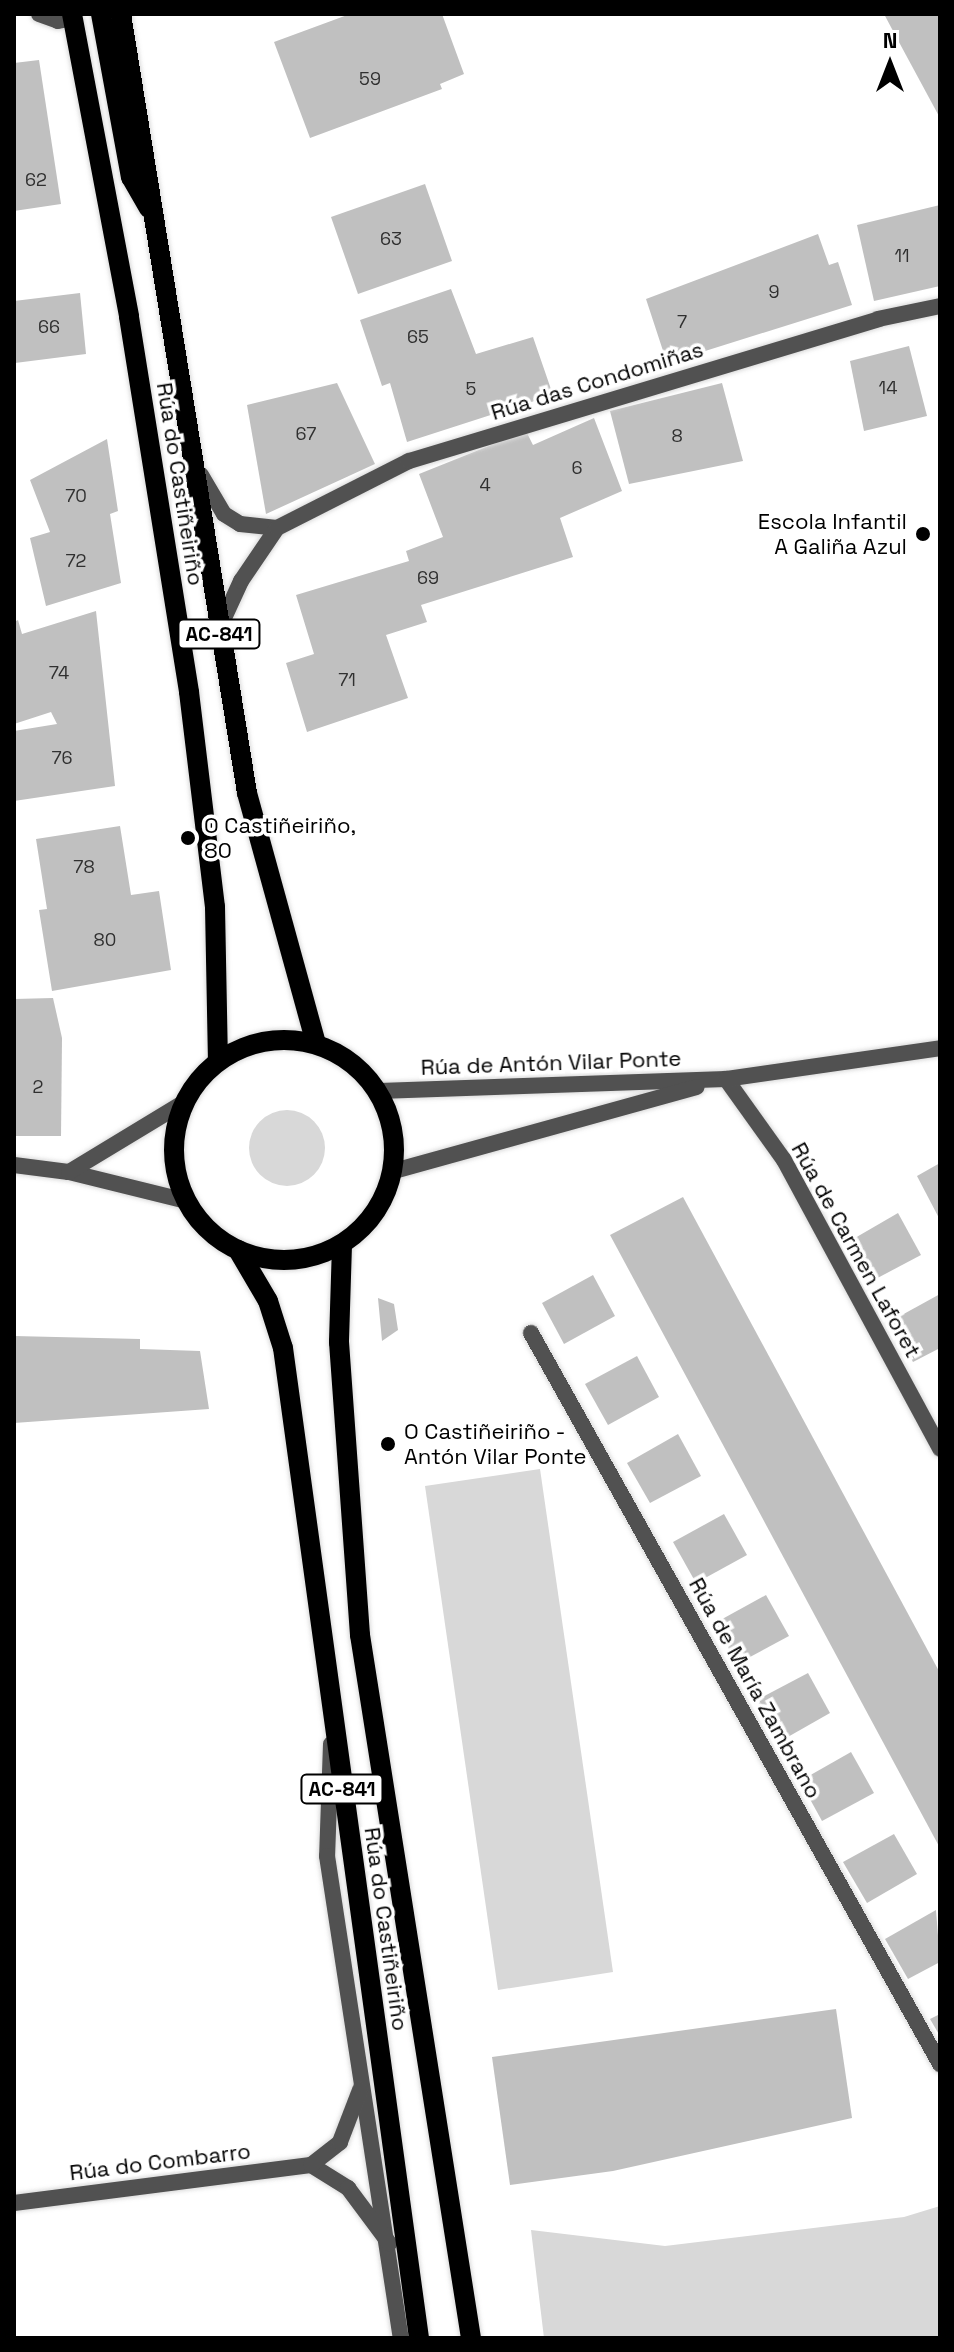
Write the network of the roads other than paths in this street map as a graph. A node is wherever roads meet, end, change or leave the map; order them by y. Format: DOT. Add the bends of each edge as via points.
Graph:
graph roads {
  1 [pos="39,14"];
  2 [pos="101,14"];
  3 [pos="121,14"];
  4 [pos="74,15"];
  5 [pos="155,218"];
  6 [pos="940,306"];
  7 [pos="191,452"];
  8 [pos="277,528"];
  9 [pos="218,631"];
  10 [pos="316,1043"];
  11 [pos="940,1048"];
  12 [pos="218,1060"];
  13 [pos="726,1079"];
  14 [pos="379,1091"];
  15 [pos="183,1103"];
  16 [pos="14,1165"];
  17 [pos="394,1171"];
  18 [pos="69,1172"];
  19 [pos="186,1201"];
  20 [pos="342,1245"];
  21 [pos="238,1250"];
  22 [pos="531,1333"];
  23 [pos="940,1448"];
  24 [pos="332,1719"];
  25 [pos="940,2064"];
  26 [pos="360,2090"];
  27 [pos="311,2165"];
  28 [pos="14,2203"];
  29 [pos="389,2243"];
  30 [pos="401,2338"];
  31 [pos="419,2338"];
  32 [pos="471,2338"];
  1 -- 4 [label="street" via="58,21"];
  2 -- 5 [label="main road" via="131,177"];
  3 -- 5 [label="main road, Rúa do Castiñeiriño / AC-841"];
  4 -- 12 [label="main road, Rúa do Castiñeiriño / AC-841" via="189,692 215,907"];
  5 -- 7 [label="main road, Rúa do Castiñeiriño / AC-841"];
  6 -- 8 [label="street, Rúa das Condomiñas" via="878,319 409,461"];
  7 -- 8 [label="street" via="213,502 224,514 240,524"];
  7 -- 9 [label="main road, Rúa do Castiñeiriño / AC-841"];
  8 -- 9 [label="street, Rúa das Condomiñas" via="241,581"];
  9 -- 10 [label="main road, Rúa do Castiñeiriño / AC-841" via="262,858"];
  10 -- 12 [label="main road, Rúa do Castiñeiriño / AC-841" via="282,1038 248,1045"];
  10 -- 14 [label="main road, Rúa do Castiñeiriño / AC-841" via="352,1061"];
  11 -- 13 [label="street, Rúa de Antón Vilar Ponte"];
  12 -- 15 [label="main road, Rúa do Castiñeiriño / AC-841"];
  13 -- 14 [label="street, Rúa de Antón Vilar Ponte"];
  13 -- 17 [label="street, Rúa de Antón Vilar Ponte"];
  13 -- 23 [label="street, Rúa de Carmen Laforet" via="784,1160"];
  14 -- 17 [label="main road, Rúa do Castiñeiriño / AC-841" via="396,1143"];
  15 -- 18 [label="street"];
  15 -- 19 [label="main road, Rúa do Castiñeiriño / AC-841" via="174,1136 175,1169"];
  16 -- 18 [label="street"];
  17 -- 20 [label="main road, Rúa do Castiñeiriño / AC-841" via="384,1200"];
  18 -- 19 [label="street"];
  19 -- 21 [label="main road, Rúa do Castiñeiriño / AC-841" via="208,1230"];
  20 -- 21 [label="main road, Rúa do Castiñeiriño / AC-841" via="308,1258 272,1260"];
  20 -- 32 [label="main road, Rúa do Castiñeiriño / AC-841" via="339,1342 360,1635"];
  21 -- 24 [label="main road, Rúa do Castiñeiriño / AC-841" via="268,1301 283,1348"];
  22 -- 25 [label="street, Rúa de María Zambrano"];
  24 -- 26 [label="street" via="327,1856"];
  24 -- 31 [label="main road, Rúa do Castiñeiriño / AC-841"];
  26 -- 27 [label="street" via="340,2142"];
  26 -- 29 [label="street"];
  27 -- 28 [label="street, Rúa do Combarro"];
  27 -- 29 [label="street" via="348,2188"];
  29 -- 30 [label="street"];
}
